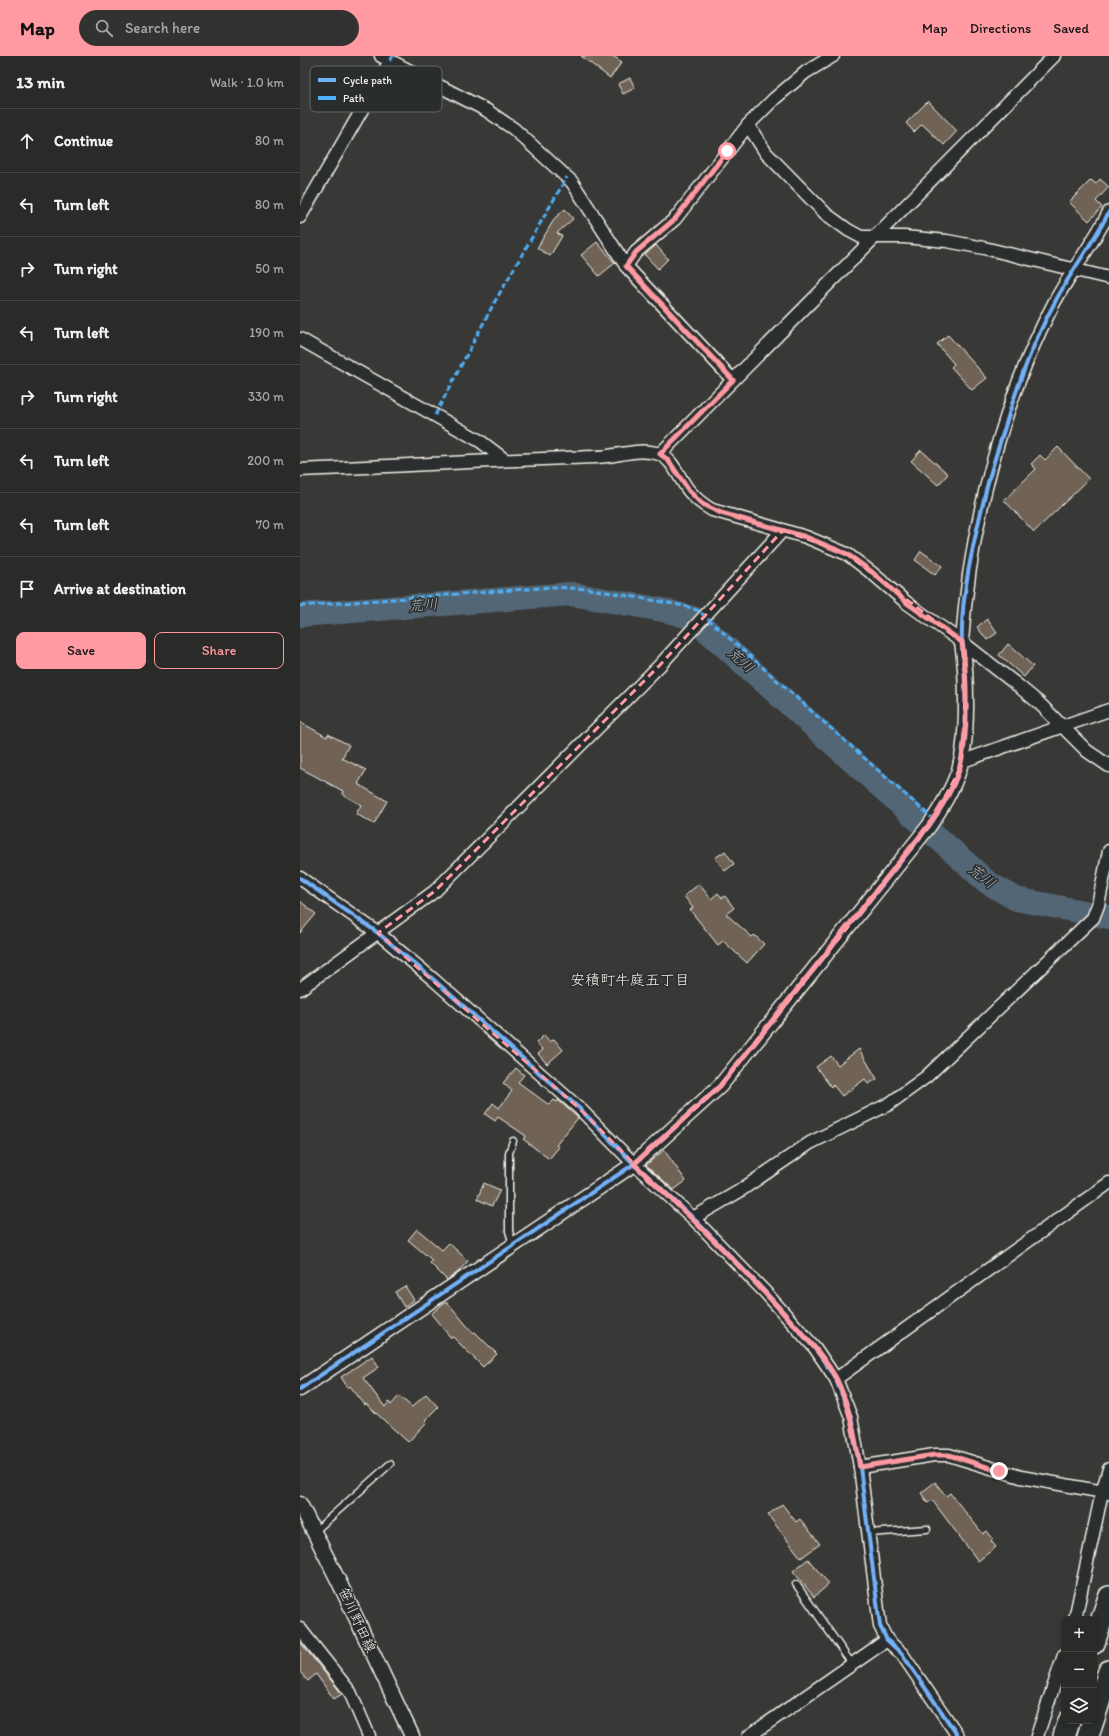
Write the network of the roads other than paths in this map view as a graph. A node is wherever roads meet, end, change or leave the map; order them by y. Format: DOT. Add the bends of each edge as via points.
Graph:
graph roads {
  1 [pos="833,56"];
  2 [pos="1054,56"];
  3 [pos="385,58"];
  4 [pos="401,66"];
  5 [pos="442,87"];
  6 [pos="356,112"];
  7 [pos="748,125"];
  8 [pos="1109,212"];
  9 [pos="300,217"];
  10 [pos="876,236"];
  11 [pos="626,266"];
  12 [pos="1074,270"];
  13 [pos="1109,278"];
  14 [pos="300,339"];
  15 [pos="733,380"];
  16 [pos="660,454"];
  17 [pos="505,460"];
  18 [pos="300,470"];
  19 [pos="783,530"];
  20 [pos="962,642"];
  21 [pos="1109,710"];
  22 [pos="1063,727"];
  23 [pos="960,762"];
  24 [pos="1109,766"];
  25 [pos="1109,851"];
  26 [pos="300,878"];
  27 [pos="378,933"];
  28 [pos="300,989"];
  29 [pos="512,1141"];
  30 [pos="634,1164"];
  31 [pos="1109,1184"];
  32 [pos="693,1218"];
  33 [pos="513,1245"];
  34 [pos="836,1380"];
  35 [pos="300,1389"];
  36 [pos="390,1464"];
  37 [pos="860,1467"];
  38 [pos="1109,1469"];
  39 [pos="1106,1492"];
  40 [pos="300,1504"];
  41 [pos="927,1529"];
  42 [pos="314,1532"];
  43 [pos="868,1533"];
  44 [pos="796,1584"];
  45 [pos="1109,1597"];
  46 [pos="1075,1616"];
  47 [pos="300,1629"];
  48 [pos="1097,1634"];
  49 [pos="887,1640"];
  50 [pos="852,1664"];
  51 [pos="1061,1664"];
  52 [pos="1109,1671"];
  53 [pos="1097,1710"];
  54 [pos="1068,1724"];
  55 [pos="1092,1724"];
  56 [pos="370,1736"];
  57 [pos="412,1736"];
  58 [pos="749,1736"];
  59 [pos="958,1736"];
  60 [pos="1037,1736"];
  61 [pos="1064,1736"];
  62 [pos="1088,1736"];
  1 -- 7 [label="street" via="806,72 774,98"];
  2 -- 10 [label="street"];
  3 -- 4 [label="street"];
  5 -- 11 [label="street" via="486,110 514,130 572,182"];
  6 -- 9 [label="street"];
  7 -- 10 [label="street" via="766,153 826,214 861,236"];
  7 -- 11 [label="street" via="675,219 636,252"];
  8 -- 12 [label="street"];
  10 -- 12 [label="street" via="947,241"];
  10 -- 15 [label="street"];
  11 -- 15 [label="street"];
  12 -- 13 [label="street"];
  12 -- 20 [label="street" via="1055,302 1027,361 990,473 965,599"];
  14 -- 17 [label="street" via="480,441"];
  15 -- 16 [label="street"];
  16 -- 17 [label="street" via="650,452 598,457"];
  16 -- 19 [label="street" via="668,460 689,491 702,504 712,510"];
  17 -- 18 [label="street"];
  19 -- 20 [label="street" via="847,554 907,603"];
  19 -- 27 [label="street" via="660,665 435,891"];
  20 -- 22 [label="street" via="1016,684"];
  20 -- 23 [label="street" via="965,678 964,733"];
  21 -- 22 [label="street"];
  22 -- 23 [label="street"];
  22 -- 24 [label="street" via="1094,758"];
  23 -- 30 [label="street" via="951,788 928,826 720,1086"];
  25 -- 32 [label="street" via="1093,918 936,1068 889,1104 810,1143 738,1192"];
  26 -- 27 [label="street"];
  27 -- 28 [label="street"];
  27 -- 30 [label="street" via="580,1109"];
  29 -- 33 [label="lane" via="509,1153 509,1231"];
  30 -- 32 [label="street"];
  30 -- 33 [label="street"];
  31 -- 34 [label="street"];
  32 -- 34 [label="street" via="800,1330"];
  33 -- 35 [label="street"];
  34 -- 37 [label="street" via="851,1417"];
  36 -- 42 [label="lane"];
  37 -- 39 [label="street" via="934,1455 949,1455 1021,1476"];
  37 -- 43 [label="street"];
  38 -- 39 [label="street"];
  39 -- 46 [label="street"];
  40 -- 42 [label="street, 笹川野田線"];
  41 -- 43 [label="lane"];
  42 -- 57 [label="street, 笹川野田線"];
  43 -- 49 [label="street" via="880,1626"];
  44 -- 50 [label="lane"];
  45 -- 48 [label="highway"];
  47 -- 56 [label="street" via="350,1692"];
  49 -- 50 [label="street"];
  49 -- 59 [label="street" via="902,1654"];
  50 -- 58 [label="street"];
  51 -- 60 [label="street"];
  52 -- 53 [label="highway"];
  54 -- 61 [label="highway"];
  55 -- 62 [label="highway"];
}
